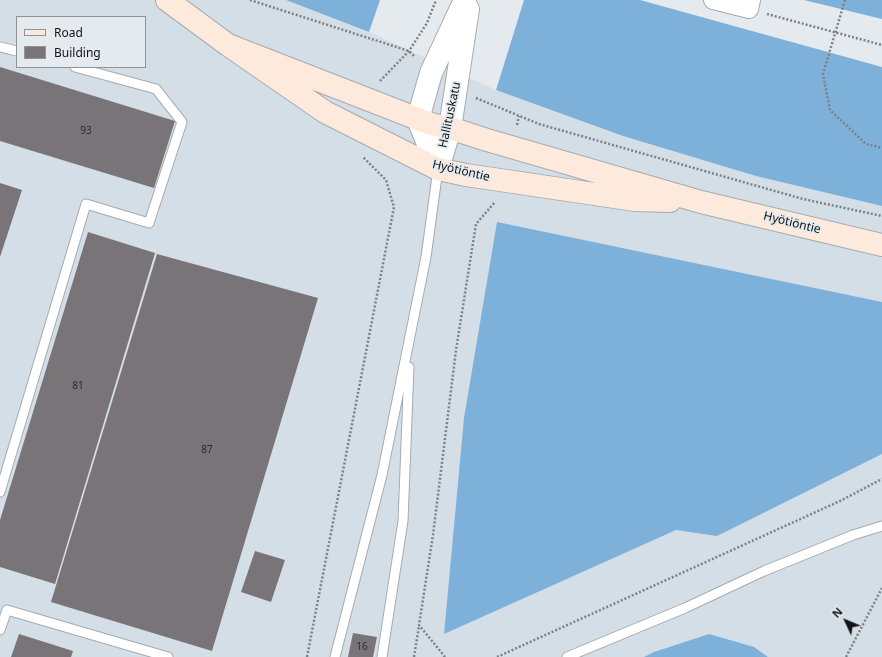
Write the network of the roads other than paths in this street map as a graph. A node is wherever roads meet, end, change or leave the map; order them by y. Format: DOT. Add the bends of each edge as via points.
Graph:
graph roads {
  1 [pos="167,0"];
  2 [pos="465,0"];
  3 [pos="470,0"];
  4 [pos="713,0"];
  5 [pos="750,5"];
  6 [pos="228,45"];
  7 [pos="0,47"];
  8 [pos="16,51"];
  9 [pos="78,68"];
  10 [pos="418,119"];
  11 [pos="450,128"];
  12 [pos="438,169"];
  13 [pos="701,202"];
  14 [pos="882,245"];
  15 [pos="410,339"];
  16 [pos="0,492"];
  17 [pos="882,526"];
  18 [pos="3,609"];
  19 [pos="0,630"];
  20 [pos="168,657"];
  21 [pos="335,657"];
  22 [pos="382,657"];
  23 [pos="567,657"];
  1 -- 6 [label="main road, Hyötiöntie"];
  2 -- 10 [label="street" via="431,73"];
  3 -- 11 [label="street, Hallituskatu"];
  4 -- 5 [label="street"];
  6 -- 10 [label="main road, Hyötiöntie"];
  6 -- 12 [label="main road, Hyötiöntie" via="325,112"];
  7 -- 8 [label="lane"];
  9 -- 16 [label="lane" via="156,89 182,122 149,223 86,204"];
  10 -- 11 [label="main road, Hyötiöntie"];
  10 -- 12 [label="street, Hallituskatu"];
  11 -- 12 [label="street, Hallituskatu"];
  11 -- 13 [label="main road, Hyötiöntie"];
  12 -- 13 [label="main road, Hyötiöntie" via="635,200"];
  12 -- 15 [label="lane"];
  13 -- 14 [label="main road, Hyötiöntie"];
  15 -- 21 [label="lane" via="382,475"];
  15 -- 22 [label="lane" via="403,521"];
  17 -- 23 [label="lane" via="764,571 685,608"];
  18 -- 19 [label="lane"];
  18 -- 20 [label="lane"];
}
